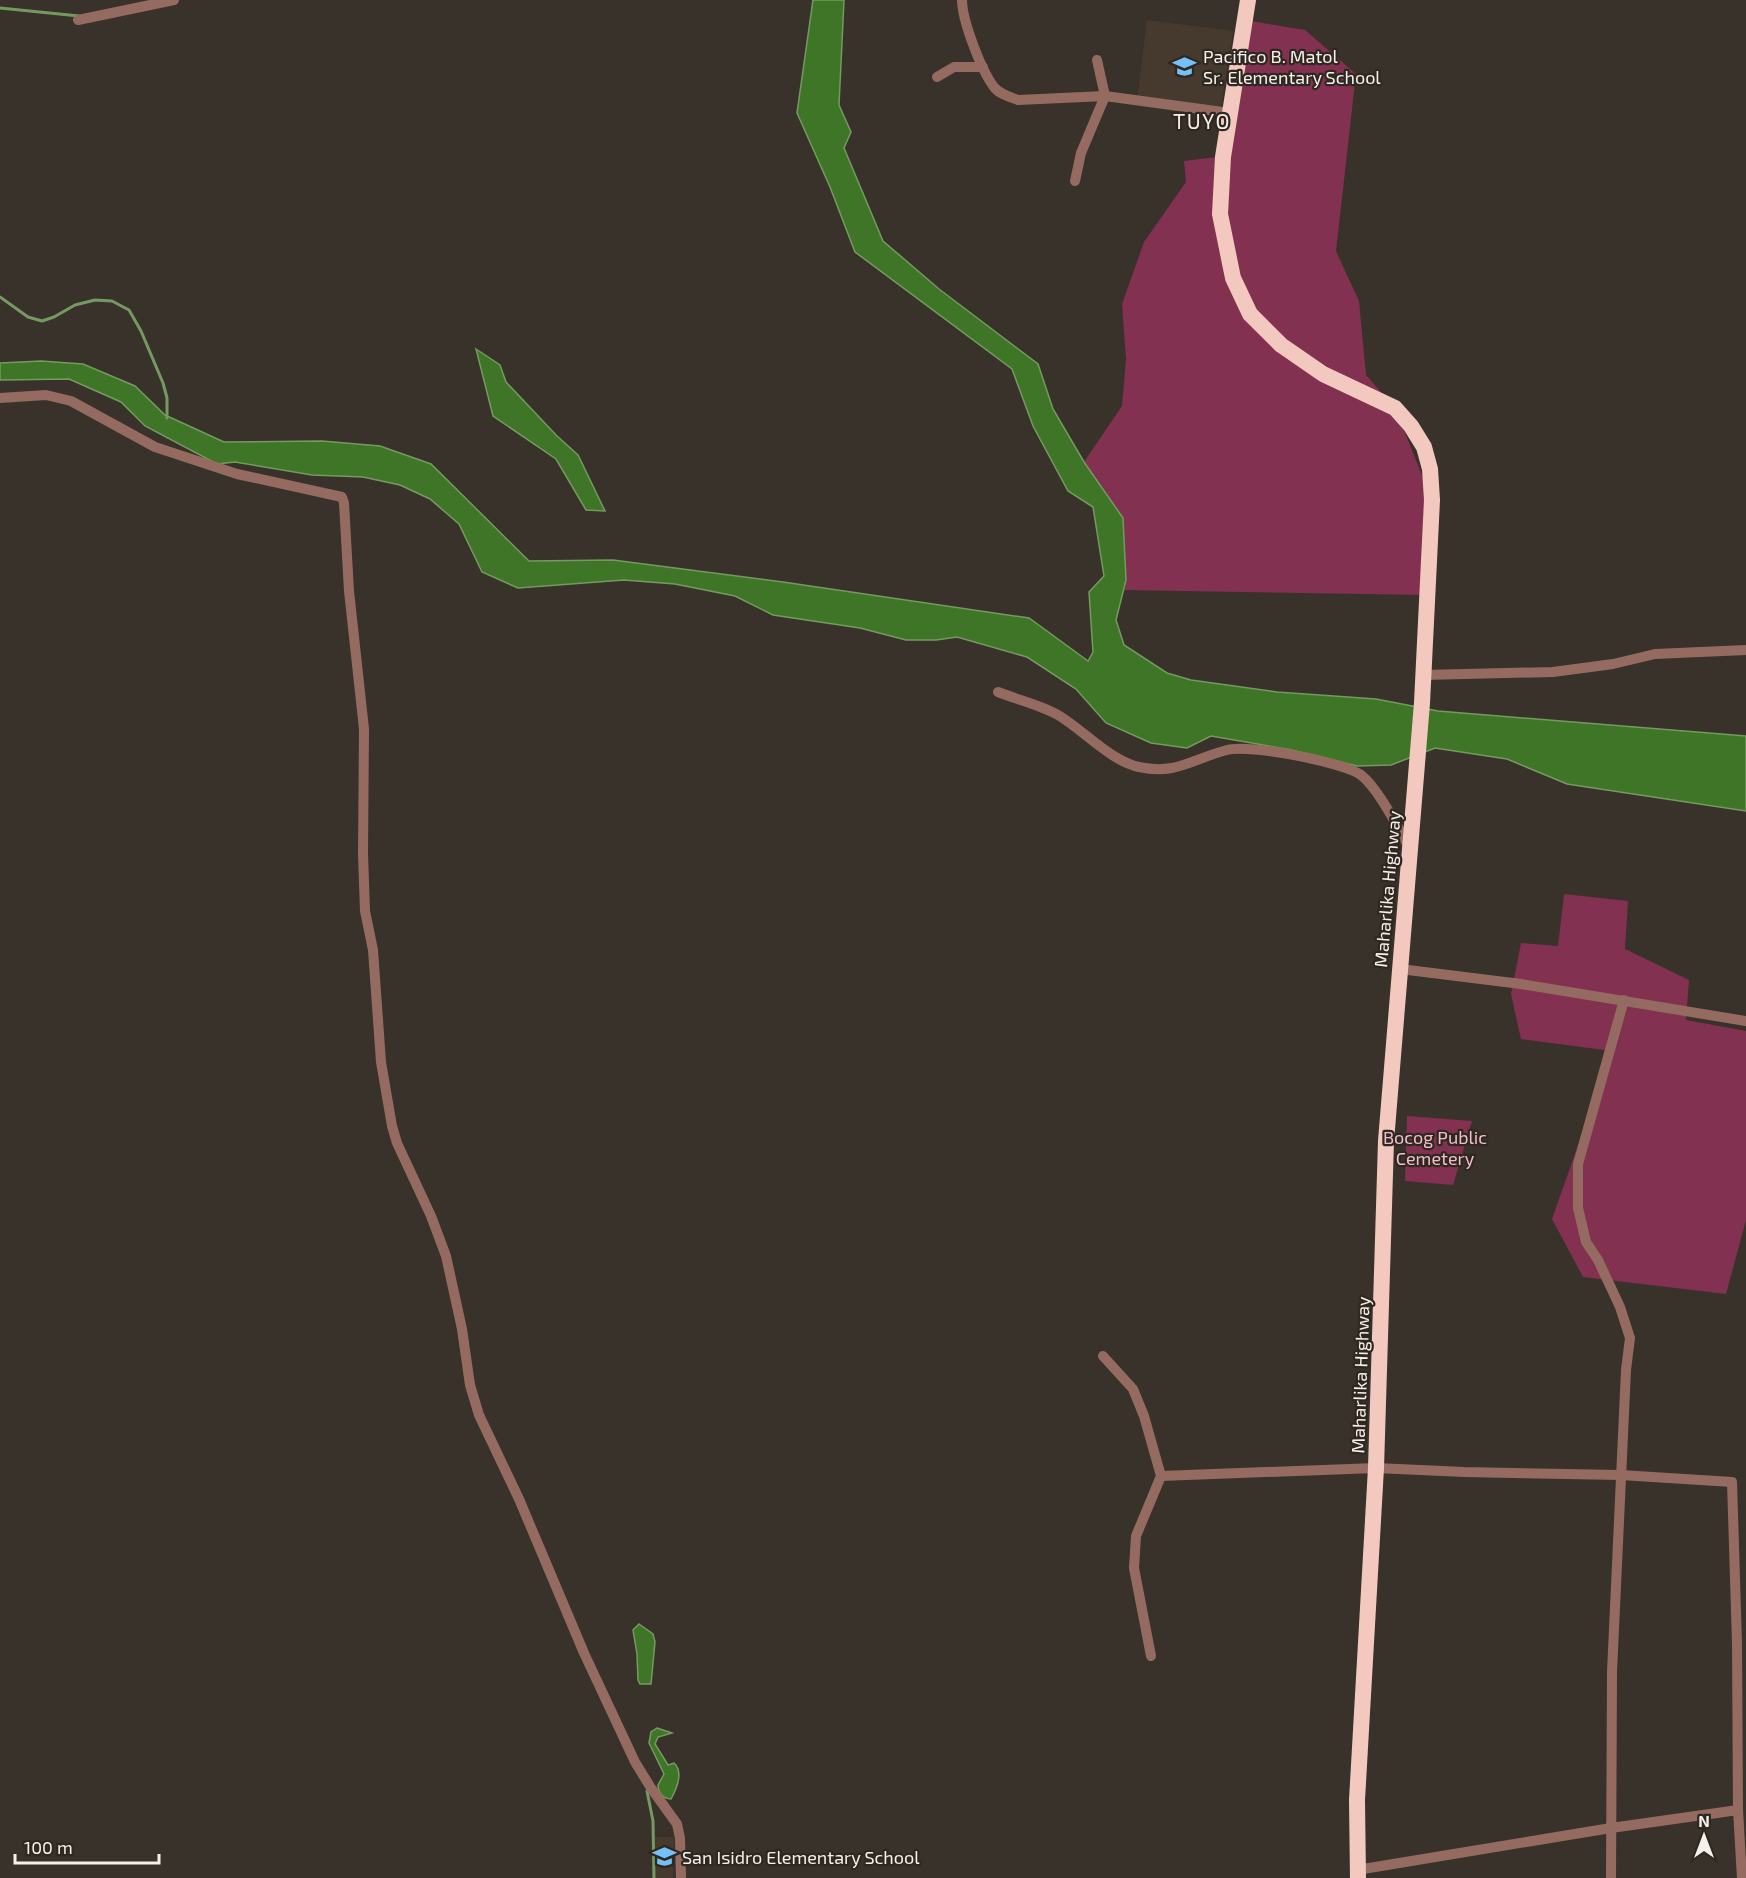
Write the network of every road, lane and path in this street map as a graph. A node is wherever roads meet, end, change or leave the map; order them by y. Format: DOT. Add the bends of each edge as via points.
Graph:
graph roads {
  1 [pos="174,0"];
  2 [pos="962,0"];
  3 [pos="1248,0"];
  4 [pos="78,20"];
  5 [pos="1097,60"];
  6 [pos="983,67"];
  7 [pos="937,77"];
  8 [pos="1105,96"];
  9 [pos="1230,113"];
  10 [pos="1076,180"];
  11 [pos="0,398"];
  12 [pos="1746,650"];
  13 [pos="1423,675"];
  14 [pos="998,692"];
  15 [pos="1410,849"];
  16 [pos="1400,969"];
  17 [pos="1624,1000"];
  18 [pos="1746,1021"];
  19 [pos="1103,1356"];
  20 [pos="1376,1468"];
  21 [pos="1621,1475"];
  22 [pos="1161,1476"];
  23 [pos="1151,1656"];
  24 [pos="1738,1810"];
  25 [pos="1611,1828"];
  26 [pos="1357,1874"];
  27 [pos="681,1878"];
  28 [pos="1611,1878"];
  29 [pos="1742,1878"];
  1 -- 4 [label="street"];
  2 -- 6 [label="street" via="974,49"];
  3 -- 9 [label="highway, Maharlika Highway"];
  5 -- 8 [label="street"];
  6 -- 7 [label="street" via="954,67"];
  6 -- 8 [label="street" via="995,89 1018,100"];
  8 -- 9 [label="street"];
  8 -- 10 [label="street" via="1081,153"];
  9 -- 13 [label="highway, Maharlika Highway" via="1220,214 1233,278 1250,314 1281,345 1323,374 1395,408 1424,447 1432,500"];
  11 -- 27 [label="street" via="46,396 71,401 155,447 237,474 342,497 364,729 365,911 373,950 381,1062 392,1126 446,1256 479,1415 635,1762 677,1824"];
  12 -- 13 [label="street" via="1655,654 1553,672"];
  13 -- 15 [label="highway, Maharlika Highway"];
  14 -- 15 [label="street" via="1058,715 1108,752 1135,766 1177,769 1228,750 1249,749 1346,768 1362,776 1378,796"];
  15 -- 16 [label="highway, Maharlika Highway"];
  16 -- 17 [label="street"];
  16 -- 20 [label="highway, Maharlika Highway" via="1386,1141"];
  17 -- 18 [label="street"];
  17 -- 21 [label="street" via="1578,1164 1578,1208 1586,1242 1616,1298 1630,1338"];
  19 -- 22 [label="street" via="1133,1389"];
  20 -- 21 [label="street"];
  20 -- 22 [label="street"];
  20 -- 26 [label="highway, Maharlika Highway" via="1360,1737"];
  21 -- 24 [label="street" via="1732,1482"];
  21 -- 25 [label="street" via="1612,1672"];
  22 -- 23 [label="street" via="1136,1536 1134,1568"];
  24 -- 25 [label="street"];
  24 -- 29 [label="street"];
  25 -- 26 [label="street"];
  25 -- 28 [label="street"];
}
